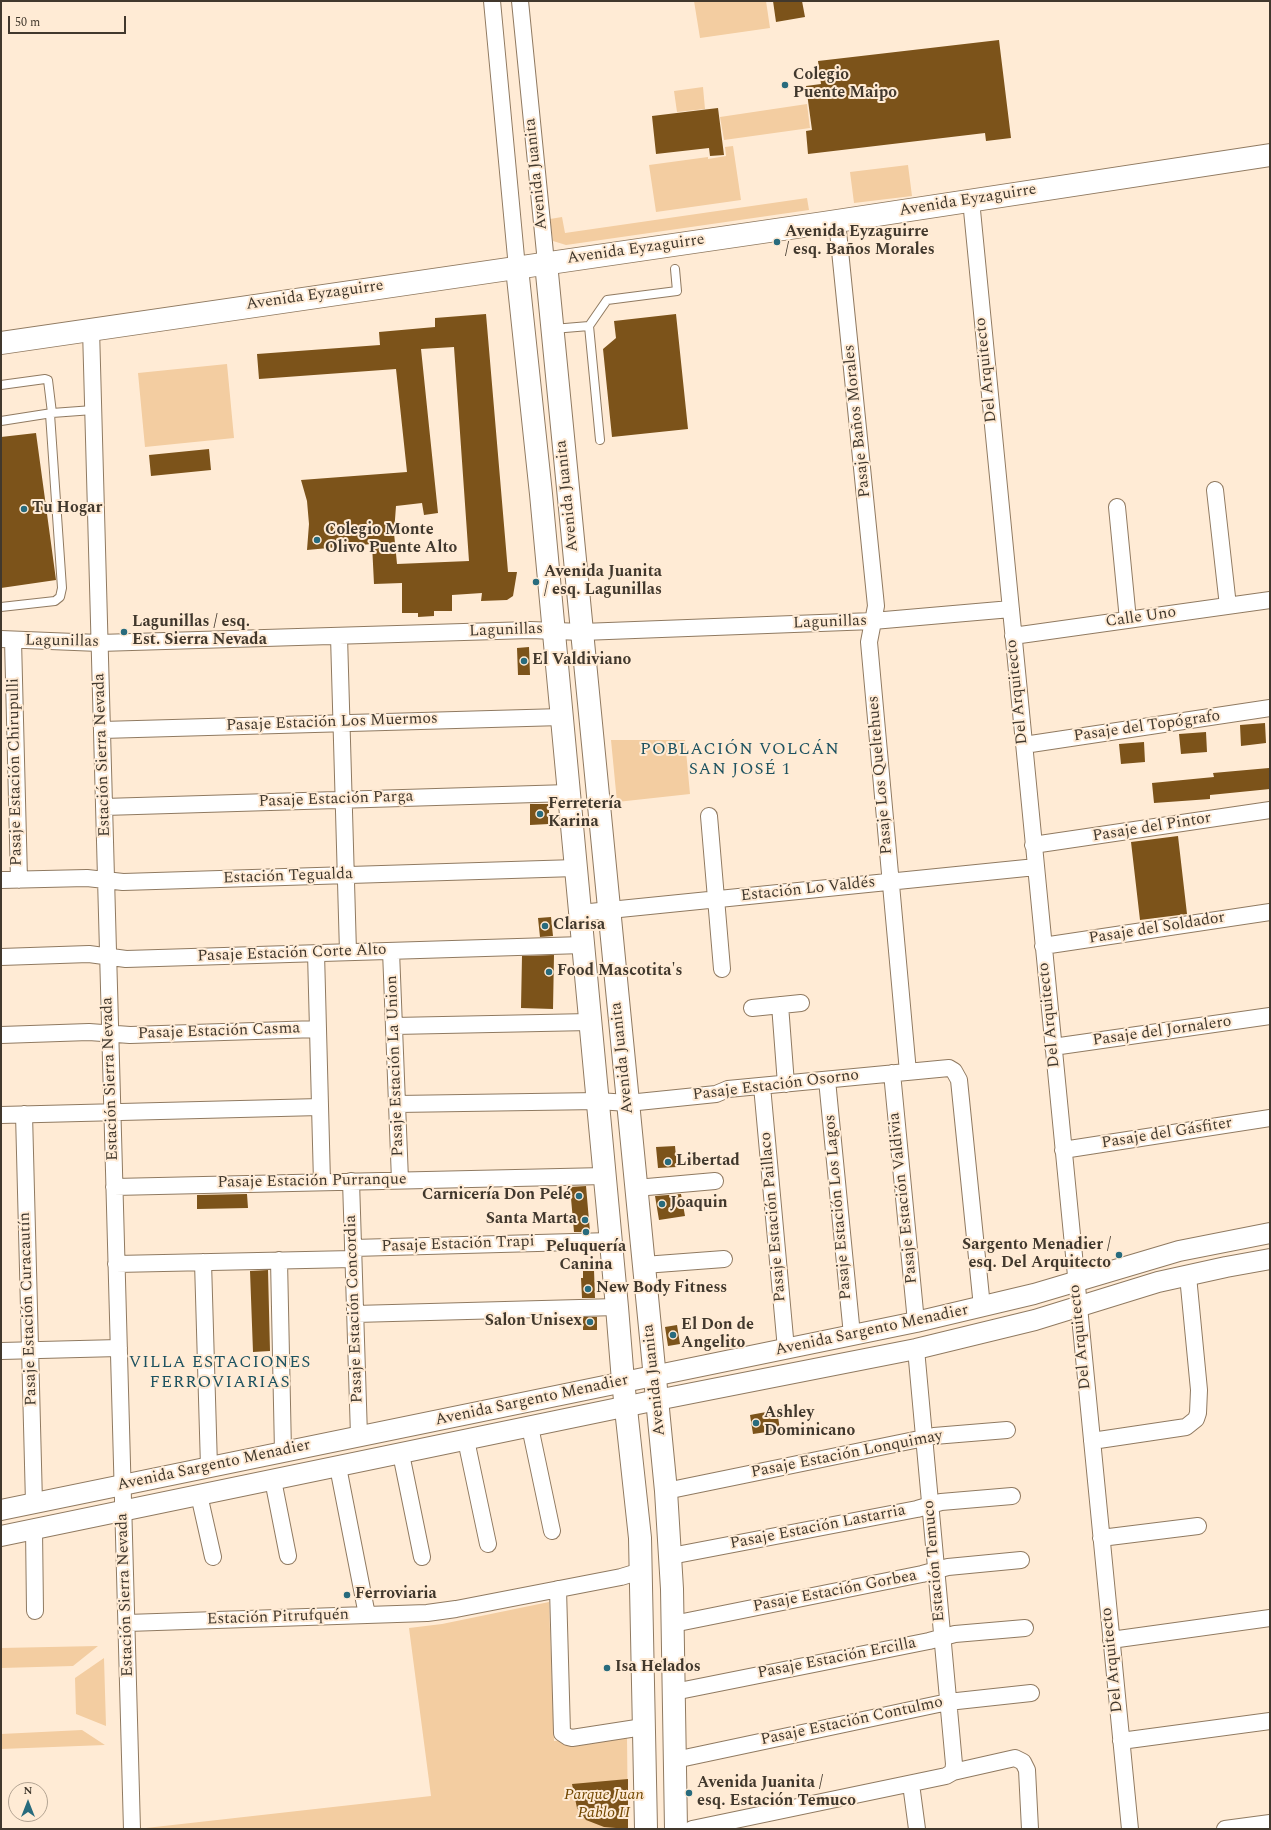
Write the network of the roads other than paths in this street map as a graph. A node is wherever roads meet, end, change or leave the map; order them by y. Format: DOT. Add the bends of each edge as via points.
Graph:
graph roads {
  1 [pos="492,1"];
  2 [pos="520,1"];
  3 [pos="1270,155"];
  4 [pos="970,200"];
  5 [pos="837,221"];
  6 [pos="546,263"];
  7 [pos="517,268"];
  8 [pos="674,269"];
  9 [pos="589,326"];
  10 [pos="91,329"];
  11 [pos="552,329"];
  12 [pos="1,343"];
  13 [pos="1,385"];
  14 [pos="93,410"];
  15 [pos="51,414"];
  16 [pos="1,421"];
  17 [pos="600,440"];
  18 [pos="1215,490"];
  19 [pos="1117,507"];
  20 [pos="1270,600"];
  21 [pos="1228,606"];
  22 [pos="1,607"];
  23 [pos="1010,609"];
  24 [pos="1128,620"];
  25 [pos="873,621"];
  26 [pos="553,630"];
  27 [pos="582,632"];
  28 [pos="339,636"];
  29 [pos="1013,636"];
  30 [pos="7,640"];
  31 [pos="99,643"];
  32 [pos="1270,708"];
  33 [pos="562,717"];
  34 [pos="342,723"];
  35 [pos="102,730"];
  36 [pos="1024,745"];
  37 [pos="569,793"];
  38 [pos="344,800"];
  39 [pos="104,807"];
  40 [pos="1270,810"];
  41 [pos="709,816"];
  42 [pos="1034,845"];
  43 [pos="1036,867"];
  44 [pos="576,868"];
  45 [pos="346,875"];
  46 [pos="1,880"];
  47 [pos="19,880"];
  48 [pos="106,880"];
  49 [pos="891,881"];
  50 [pos="716,899"];
  51 [pos="609,910"];
  52 [pos="1270,912"];
  53 [pos="580,913"];
  54 [pos="583,945"];
  55 [pos="1043,946"];
  56 [pos="391,951"];
  57 [pos="348,952"];
  58 [pos="316,953"];
  59 [pos="1,957"];
  60 [pos="108,957"];
  61 [pos="722,969"];
  62 [pos="801,1003"];
  63 [pos="780,1005"];
  64 [pos="752,1008"];
  65 [pos="1270,1016"];
  66 [pos="590,1022"];
  67 [pos="394,1026"];
  68 [pos="318,1029"];
  69 [pos="110,1034"];
  70 [pos="1,1035"];
  71 [pos="1053,1047"];
  72 [pos="908,1072"];
  73 [pos="892,1073"];
  74 [pos="827,1080"];
  75 [pos="786,1084"];
  76 [pos="762,1086"];
  77 [pos="598,1101"];
  78 [pos="628,1103"];
  79 [pos="397,1104"];
  80 [pos="320,1107"];
  81 [pos="112,1112"];
  82 [pos="24,1114"];
  83 [pos="1,1115"];
  84 [pos="1270,1118"];
  85 [pos="1063,1150"];
  86 [pos="605,1176"];
  87 [pos="400,1180"];
  88 [pos="351,1181"];
  89 [pos="715,1181"];
  90 [pos="322,1182"];
  91 [pos="114,1187"];
  92 [pos="636,1188"];
  93 [pos="1270,1233"];
  94 [pos="611,1241"];
  95 [pos="353,1254"];
  96 [pos="724,1259"];
  97 [pos="1270,1259"];
  98 [pos="279,1260"];
  99 [pos="204,1262"];
  100 [pos="116,1264"];
  101 [pos="644,1265"];
  102 [pos="1188,1276"];
  103 [pos="1076,1281"];
  104 [pos="1078,1306"];
  105 [pos="617,1307"];
  106 [pos="982,1307"];
  107 [pos="355,1314"];
  108 [pos="916,1322"];
  109 [pos="852,1335"];
  110 [pos="119,1348"];
  111 [pos="786,1349"];
  112 [pos="916,1349"];
  113 [pos="1,1351"];
  114 [pos="30,1351"];
  115 [pos="654,1376"];
  116 [pos="623,1382"];
  117 [pos="657,1400"];
  118 [pos="626,1407"];
  119 [pos="530,1427"];
  120 [pos="1007,1430"];
  121 [pos="359,1436"];
  122 [pos="924,1438"];
  123 [pos="466,1440"];
  124 [pos="1092,1441"];
  125 [pos="284,1452"];
  126 [pos="401,1454"];
  127 [pos="209,1467"];
  128 [pos="338,1467"];
  129 [pos="272,1480"];
  130 [pos="123,1485"];
  131 [pos="666,1491"];
  132 [pos="199,1495"];
  133 [pos="1012,1496"];
  134 [pos="34,1503"];
  135 [pos="930,1505"];
  136 [pos="1,1510"];
  137 [pos="124,1511"];
  138 [pos="1198,1526"];
  139 [pos="34,1529"];
  140 [pos="552,1531"];
  141 [pos="1,1536"];
  142 [pos="1101,1538"];
  143 [pos="488,1544"];
  144 [pos="288,1556"];
  145 [pos="422,1556"];
  146 [pos="671,1556"];
  147 [pos="213,1557"];
  148 [pos="1021,1560"];
  149 [pos="936,1570"];
  150 [pos="641,1571"];
  151 [pos="558,1589"];
  152 [pos="35,1611"];
  153 [pos="367,1615"];
  154 [pos="1270,1618"];
  155 [pos="127,1623"];
  156 [pos="673,1624"];
  157 [pos="1025,1628"];
  158 [pos="942,1637"];
  159 [pos="1111,1640"];
  160 [pos="674,1692"];
  161 [pos="1031,1693"];
  162 [pos="948,1702"];
  163 [pos="1270,1721"];
  164 [pos="644,1727"];
  165 [pos="1121,1741"];
  166 [pos="675,1760"];
  167 [pos="953,1772"];
  168 [pos="911,1784"];
  169 [pos="1270,1822"];
  170 [pos="132,1829"];
  171 [pos="646,1829"];
  172 [pos="676,1829"];
  173 [pos="692,1829"];
  174 [pos="917,1829"];
  175 [pos="1030,1829"];
  176 [pos="1130,1829"];
  177 [pos="1225,1829"];
  1 -- 7 [label="street, Avenida Juanita"];
  2 -- 6 [label="street, Avenida Juanita"];
  3 -- 4 [label="main road, Avenida Eyzaguirre"];
  4 -- 5 [label="main road, Avenida Eyzaguirre"];
  4 -- 23 [label="street, Del Arquitecto"];
  5 -- 6 [label="main road, Avenida Eyzaguirre"];
  5 -- 25 [label="street, Pasaje Baños Morales" via="876,606"];
  6 -- 7 [label="main road, Avenida Eyzaguirre"];
  6 -- 11 [label="main road, Avenida Juanita"];
  7 -- 10 [label="main road, Avenida Eyzaguirre"];
  7 -- 26 [label="main road, Avenida Juanita"];
  8 -- 9 [label="lane" via="677,291 607,300"];
  9 -- 11 [label="lane"];
  9 -- 17 [label="lane"];
  10 -- 12 [label="main road, Avenida Eyzaguirre"];
  10 -- 14 [label="street, Estación Sierra Nevada"];
  11 -- 27 [label="main road, Avenida Juanita"];
  13 -- 15 [label="lane" via="48,380"];
  14 -- 15 [label="lane"];
  14 -- 31 [label="street, Estación Sierra Nevada"];
  15 -- 16 [label="lane"];
  15 -- 22 [label="lane" via="62,588 60,597 55,601"];
  18 -- 21 [label="street"];
  19 -- 24 [label="street"];
  20 -- 21 [label="street, Calle Uno"];
  21 -- 24 [label="street, Calle Uno"];
  23 -- 25 [label="street, Lagunillas"];
  23 -- 29 [label="street, Del Arquitecto"];
  24 -- 29 [label="street, Calle Uno"];
  25 -- 27 [label="street, Lagunillas"];
  25 -- 49 [label="street, Pasaje Los Queltehues" via="869,642"];
  26 -- 27 [label="street, Lagunillas"];
  26 -- 28 [label="street, Lagunillas"];
  26 -- 33 [label="main road, Avenida Juanita"];
  27 -- 51 [label="main road, Avenida Juanita"];
  28 -- 31 [label="street, Lagunillas"];
  28 -- 34 [label="street"];
  29 -- 36 [label="street, Del Arquitecto"];
  30 -- 31 [label="street, Lagunillas"];
  30 -- 47 [label="street, Pasaje Estación Chirupulli"];
  31 -- 35 [label="street, Estación Sierra Nevada"];
  32 -- 36 [label="street, Pasaje del Topógrafo"];
  33 -- 34 [label="street, Pasaje Estación Los Muermos"];
  33 -- 37 [label="main road, Avenida Juanita"];
  34 -- 35 [label="street, Pasaje Estación Los Muermos"];
  34 -- 38 [label="street"];
  35 -- 39 [label="street, Estación Sierra Nevada"];
  36 -- 42 [label="street, Del Arquitecto"];
  37 -- 38 [label="street, Pasaje Estación Parga"];
  37 -- 44 [label="main road, Avenida Juanita"];
  38 -- 39 [label="street, Pasaje Estación Parga"];
  38 -- 45 [label="street"];
  39 -- 48 [label="street, Estación Sierra Nevada"];
  40 -- 42 [label="street, Pasaje del Pintor"];
  41 -- 50 [label="street"];
  42 -- 43 [label="street, Del Arquitecto"];
  43 -- 49 [label="street, Estación Lo Valdés"];
  43 -- 55 [label="street, Del Arquitecto"];
  44 -- 45 [label="street, Estación Tegualda"];
  44 -- 53 [label="main road, Avenida Juanita"];
  45 -- 48 [label="street, Estación Tegualda" via="123,882"];
  45 -- 57 [label="street"];
  46 -- 47 [label="street, Estación Tegualda"];
  47 -- 48 [label="street, Estación Tegualda"];
  48 -- 60 [label="street, Estación Sierra Nevada"];
  49 -- 50 [label="street, Estación Lo Valdés"];
  49 -- 72 [label="street, Pasaje Los Queltehues"];
  50 -- 51 [label="street, Estación Lo Valdés"];
  50 -- 61 [label="street"];
  51 -- 53 [label="street, Estación Lo Valdés"];
  51 -- 78 [label="main road, Avenida Juanita"];
  52 -- 55 [label="street, Pasaje del Soldador"];
  53 -- 54 [label="main road, Avenida Juanita"];
  54 -- 56 [label="street, Pasaje Estación Corte Alto"];
  54 -- 66 [label="main road, Avenida Juanita"];
  55 -- 71 [label="street, Del Arquitecto"];
  56 -- 57 [label="street, Pasaje Estación Corte Alto"];
  56 -- 67 [label="street, Pasaje Estación La Union"];
  57 -- 58 [label="street, Pasaje Estación Corte Alto"];
  58 -- 60 [label="street, Pasaje Estación Corte Alto" via="126,959"];
  58 -- 68 [label="street"];
  59 -- 60 [label="street, Pasaje Estación Corte Alto" via="89,954"];
  60 -- 69 [label="street, Estación Sierra Nevada"];
  62 -- 63 [label="street"];
  63 -- 64 [label="street"];
  63 -- 75 [label="street"];
  65 -- 71 [label="street, Pasaje del Jornalero"];
  66 -- 67 [label="street"];
  66 -- 77 [label="main road, Avenida Juanita"];
  67 -- 79 [label="street, Pasaje Estación La Union"];
  68 -- 69 [label="street, Pasaje Estación Casma"];
  68 -- 80 [label="street"];
  69 -- 70 [label="street, Pasaje Estación Casma" via="89,1032"];
  69 -- 81 [label="street, Estación Sierra Nevada"];
  71 -- 85 [label="street, Del Arquitecto"];
  72 -- 73 [label="street, Pasaje Estación Osorno"];
  72 -- 106 [label="street, Pasaje Estación Osorno" via="944,1068 954,1070 959,1080"];
  73 -- 74 [label="street, Pasaje Estación Osorno"];
  73 -- 108 [label="street, Pasaje Estación Valdivia"];
  74 -- 75 [label="street, Pasaje Estación Osorno"];
  74 -- 109 [label="street, Pasaje Estación Los Lagos"];
  75 -- 76 [label="street, Pasaje Estación Osorno"];
  76 -- 78 [label="street, Pasaje Estación Osorno" via="728,1089 716,1094"];
  76 -- 111 [label="street, Pasaje Estación Paillaco"];
  77 -- 78 [label="street, Pasaje Estación Osorno"];
  77 -- 79 [label="street, Pasaje Estación Osorno"];
  77 -- 86 [label="main road, Avenida Juanita"];
  78 -- 92 [label="main road, Avenida Juanita"];
  79 -- 87 [label="street, Pasaje Estación La Union"];
  80 -- 81 [label="street"];
  80 -- 90 [label="street"];
  81 -- 82 [label="street"];
  81 -- 91 [label="street, Estación Sierra Nevada"];
  82 -- 83 [label="street"];
  82 -- 114 [label="street, Pasaje Estación Curacautín"];
  84 -- 85 [label="street, Pasaje del Gásfiter"];
  85 -- 103 [label="street, Del Arquitecto"];
  86 -- 87 [label="street, Pasaje Estación Purranque"];
  86 -- 94 [label="main road, Avenida Juanita"];
  87 -- 88 [label="street, Pasaje Estación Purranque"];
  88 -- 90 [label="street, Pasaje Estación Purranque"];
  88 -- 95 [label="street, Pasaje Estación Concordia"];
  89 -- 92 [label="street"];
  90 -- 91 [label="street, Pasaje Estación Purranque"];
  91 -- 100 [label="street, Estación Sierra Nevada"];
  92 -- 101 [label="main road, Avenida Juanita"];
  93 -- 103 [label="street, Avenida Sargento Menadier" via="1179,1251"];
  94 -- 95 [label="street, Pasaje Estación Trapi"];
  94 -- 105 [label="main road, Avenida Juanita"];
  95 -- 98 [label="street, Pasaje Estación Trapi"];
  95 -- 107 [label="street, Pasaje Estación Concordia"];
  96 -- 101 [label="street"];
  97 -- 102 [label="street, Avenida Sargento Menadier"];
  98 -- 99 [label="street, Pasaje Estación Trapi"];
  98 -- 125 [label="street"];
  99 -- 100 [label="street, Pasaje Estación Trapi"];
  99 -- 127 [label="street"];
  100 -- 110 [label="street, Estación Sierra Nevada"];
  101 -- 115 [label="main road, Avenida Juanita"];
  102 -- 104 [label="street, Avenida Sargento Menadier"];
  102 -- 124 [label="street" via="1199,1390 1196,1419 1186,1427"];
  103 -- 104 [label="street, Del Arquitecto"];
  103 -- 106 [label="street, Avenida Sargento Menadier"];
  104 -- 112 [label="street, Avenida Sargento Menadier" via="1035,1320"];
  104 -- 124 [label="street, Del Arquitecto"];
  105 -- 107 [label="street"];
  105 -- 116 [label="main road, Avenida Juanita"];
  106 -- 108 [label="street, Avenida Sargento Menadier"];
  107 -- 121 [label="street, Pasaje Estación Concordia"];
  108 -- 109 [label="street, Avenida Sargento Menadier"];
  109 -- 111 [label="street, Avenida Sargento Menadier"];
  110 -- 114 [label="street"];
  110 -- 130 [label="street, Estación Sierra Nevada"];
  111 -- 115 [label="street, Avenida Sargento Menadier"];
  112 -- 117 [label="street, Avenida Sargento Menadier"];
  112 -- 122 [label="street, Estación Temuco"];
  113 -- 114 [label="street"];
  114 -- 134 [label="street, Pasaje Estación Curacautín"];
  115 -- 116 [label="street, Avenida Sargento Menadier"];
  115 -- 117 [label="main road, Avenida Juanita"];
  116 -- 118 [label="main road, Avenida Juanita"];
  116 -- 121 [label="street, Avenida Sargento Menadier"];
  117 -- 118 [label="street, Avenida Sargento Menadier"];
  117 -- 131 [label="main road, Avenida Juanita"];
  118 -- 119 [label="street, Avenida Sargento Menadier"];
  118 -- 150 [label="main road, Avenida Juanita" via="640,1538"];
  119 -- 123 [label="street, Avenida Sargento Menadier"];
  119 -- 140 [label="street"];
  120 -- 122 [label="street, Pasaje Estación Lonquimay"];
  121 -- 125 [label="street, Avenida Sargento Menadier"];
  122 -- 131 [label="street, Pasaje Estación Lonquimay"];
  122 -- 135 [label="street, Estación Temuco"];
  123 -- 126 [label="street, Avenida Sargento Menadier"];
  123 -- 143 [label="street"];
  124 -- 142 [label="street, Del Arquitecto"];
  125 -- 127 [label="street, Avenida Sargento Menadier"];
  126 -- 128 [label="street, Avenida Sargento Menadier"];
  126 -- 145 [label="street"];
  127 -- 130 [label="street, Avenida Sargento Menadier"];
  128 -- 129 [label="street, Avenida Sargento Menadier"];
  128 -- 153 [label="street"];
  129 -- 132 [label="street, Avenida Sargento Menadier"];
  129 -- 144 [label="street"];
  130 -- 134 [label="street, Avenida Sargento Menadier"];
  130 -- 137 [label="street, Estación Sierra Nevada"];
  131 -- 146 [label="main road, Avenida Juanita"];
  132 -- 137 [label="street, Avenida Sargento Menadier"];
  132 -- 147 [label="street"];
  133 -- 135 [label="street, Pasaje Estación Lastarria"];
  134 -- 136 [label="street, Avenida Sargento Menadier"];
  135 -- 146 [label="street, Pasaje Estación Lastarria"];
  135 -- 149 [label="street, Estación Temuco"];
  137 -- 139 [label="street, Avenida Sargento Menadier"];
  137 -- 155 [label="street, Estación Sierra Nevada"];
  138 -- 142 [label="street"];
  139 -- 141 [label="street, Avenida Sargento Menadier"];
  139 -- 152 [label="street"];
  142 -- 159 [label="street, Del Arquitecto"];
  146 -- 156 [label="main road, Avenida Juanita"];
  148 -- 149 [label="street, Pasaje Estación Gorbea"];
  149 -- 156 [label="street, Pasaje Estación Gorbea"];
  149 -- 158 [label="street, Estación Temuco"];
  150 -- 151 [label="street, Estación Pitrufquén"];
  150 -- 164 [label="main road, Avenida Juanita"];
  151 -- 153 [label="street, Estación Pitrufquén" via="435,1612"];
  151 -- 164 [label="street" via="562,1733 572,1738"];
  153 -- 155 [label="street, Estación Pitrufquén"];
  154 -- 159 [label="street"];
  155 -- 170 [label="street, Estación Sierra Nevada"];
  156 -- 160 [label="main road, Avenida Juanita"];
  157 -- 158 [label="street, Pasaje Estación Ercilla"];
  158 -- 160 [label="street, Pasaje Estación Ercilla"];
  158 -- 162 [label="street, Estación Temuco"];
  159 -- 165 [label="street, Del Arquitecto"];
  160 -- 166 [label="main road, Avenida Juanita"];
  161 -- 162 [label="street, Pasaje Estación Contulmo"];
  162 -- 166 [label="street, Pasaje Estación Contulmo"];
  162 -- 167 [label="street, Estación Temuco"];
  163 -- 165 [label="street"];
  164 -- 171 [label="main road, Avenida Juanita"];
  165 -- 176 [label="street, Del Arquitecto"];
  166 -- 172 [label="main road, Avenida Juanita"];
  167 -- 168 [label="street"];
  167 -- 175 [label="street" via="1010,1758 1023,1762 1027,1770"];
  168 -- 173 [label="street"];
  168 -- 174 [label="street"];
  169 -- 177 [label="street"];
}
